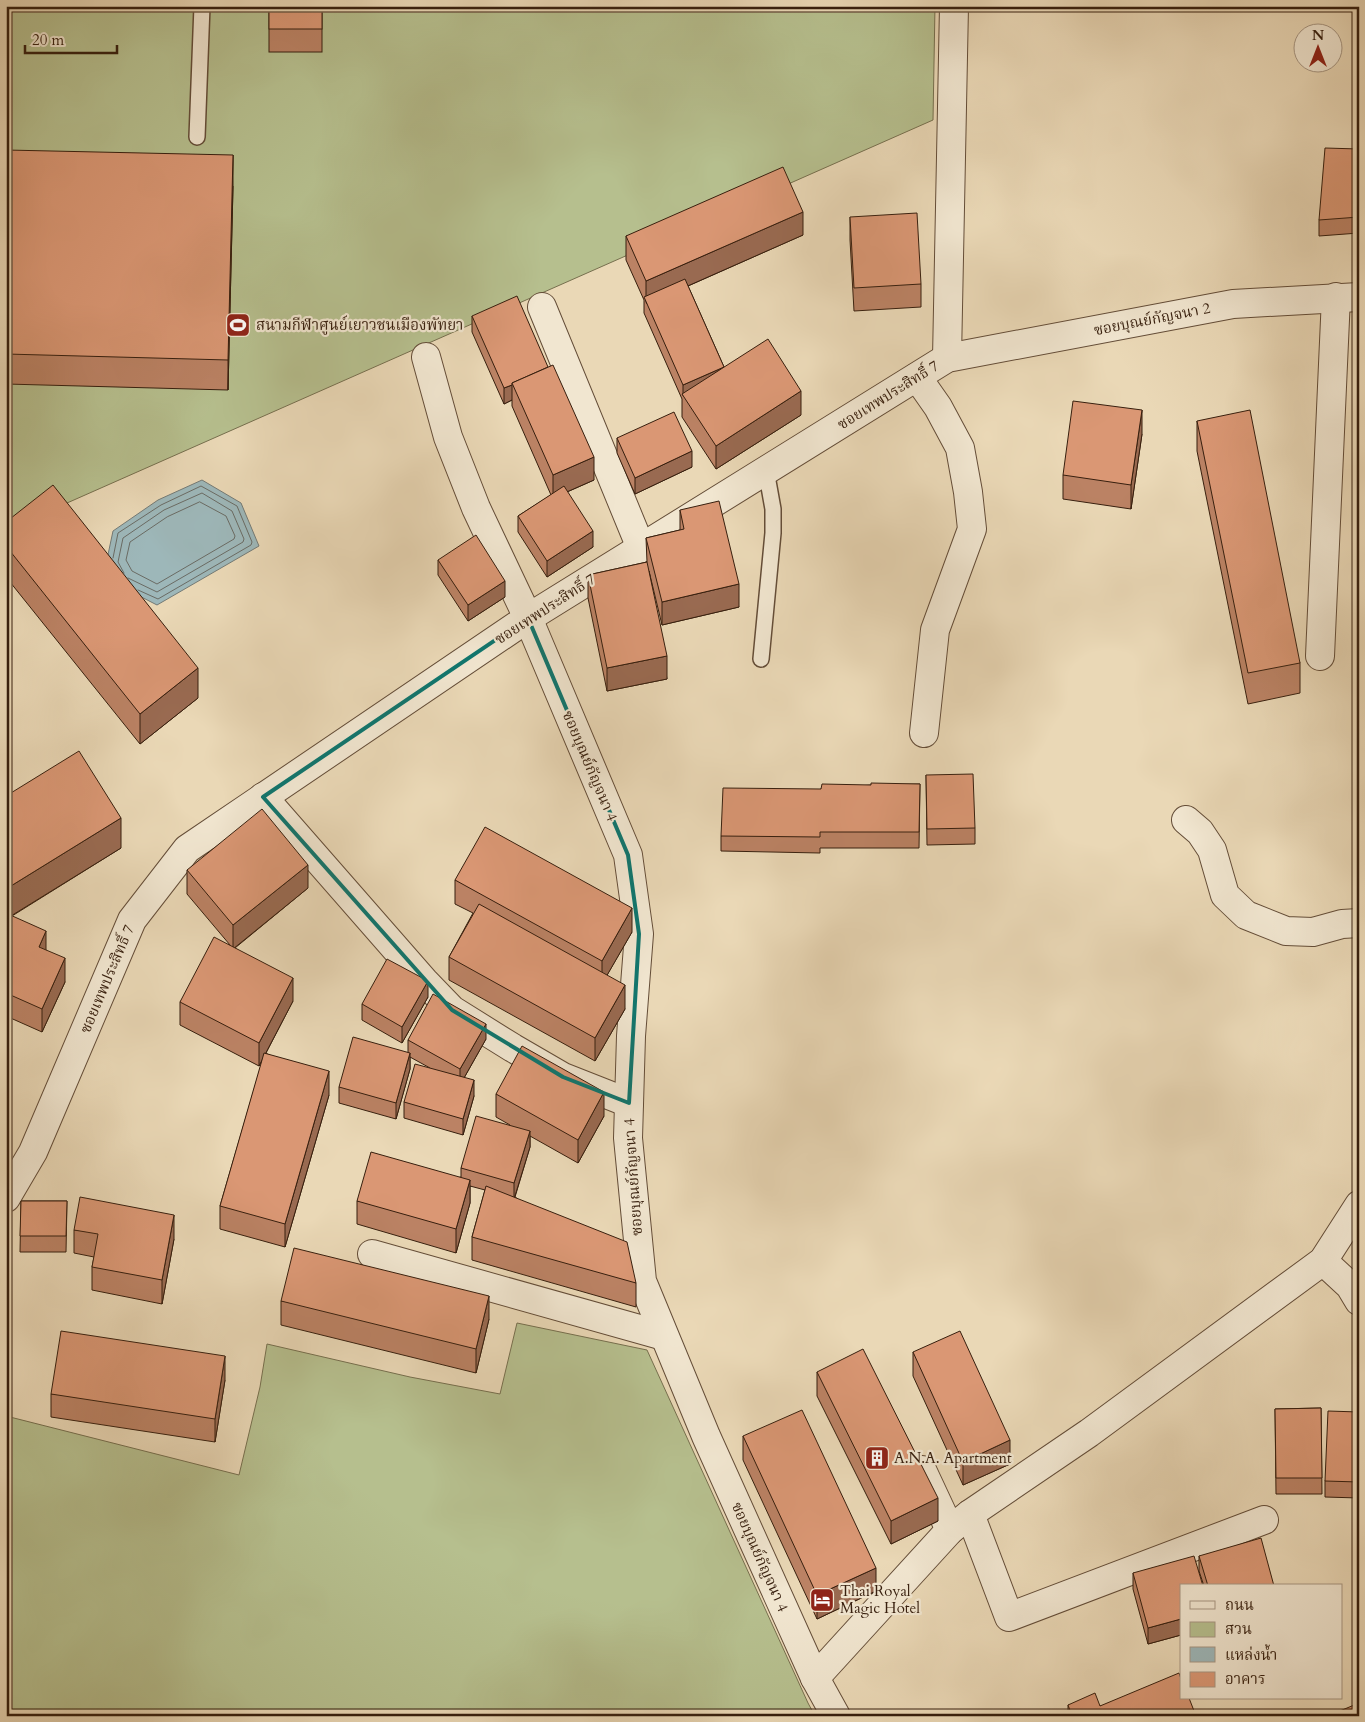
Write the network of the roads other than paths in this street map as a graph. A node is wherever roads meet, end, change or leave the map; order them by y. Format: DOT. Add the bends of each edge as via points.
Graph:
graph roads {
  1 [pos="202,6"];
  2 [pos="954,6"];
  3 [pos="197,137"];
  4 [pos="1348,297"];
  5 [pos="542,307"];
  6 [pos="426,357"];
  7 [pos="947,358"];
  8 [pos="917,377"];
  9 [pos="766,470"];
  10 [pos="641,548"];
  11 [pos="528,618"];
  12 [pos="1320,656"];
  13 [pos="761,659"];
  14 [pos="924,733"];
  15 [pos="263,797"];
  16 [pos="1186,820"];
  17 [pos="1359,923"];
  18 [pos="629,1103"];
  19 [pos="6,1198"];
  20 [pos="1359,1205"];
  21 [pos="372,1254"];
  22 [pos="1323,1261"];
  23 [pos="1359,1301"];
  24 [pos="664,1336"];
  25 [pos="912,1451"];
  26 [pos="1264,1520"];
  27 [pos="960,1522"];
  28 [pos="814,1678"];
  29 [pos="836,1716"];
  1 -- 3 [label="lane"];
  2 -- 7 [label="street, ซอยเทพประสิทธิ์ 7"];
  4 -- 7 [label="street, ซอยบุณย์กัญจนา 2" via="1233,304"];
  4 -- 12 [label="street"];
  5 -- 10 [label="street"];
  6 -- 11 [label="street, ซอยบุณย์กัญจนา 4" via="448,438 476,508"];
  7 -- 8 [label="street, ซอยเทพประสิทธิ์ 7"];
  8 -- 9 [label="street, ซอยเทพประสิทธิ์ 7"];
  8 -- 14 [label="street" via="960,448 972,529 935,630"];
  9 -- 10 [label="street, ซอยเทพประสิทธิ์ 7"];
  9 -- 13 [label="lane" via="773,509 773,533"];
  10 -- 11 [label="street, ซอยเทพประสิทธิ์ 7"];
  11 -- 15 [label="street, ซอยเทพประสิทธิ์ 7"];
  11 -- 18 [label="street, ซอยบุณย์กัญจนา 4" via="628,855 639,934"];
  15 -- 18 [label="street" via="452,1010 563,1076"];
  15 -- 19 [label="street, ซอยเทพประสิทธิ์ 7" via="187,849 132,920 33,1152"];
  16 -- 17 [label="street" via="1200,832 1212,850 1225,895 1246,915 1286,931 1313,932"];
  18 -- 24 [label="street, ซอยบุณย์กัญจนา 4" via="628,1138 642,1282"];
  20 -- 22 [label="street"];
  21 -- 24 [label="street"];
  22 -- 23 [label="street" via="1350,1286"];
  22 -- 27 [label="street" via="1089,1433"];
  24 -- 28 [label="street, ซอยบุณย์กัญจนา 4"];
  25 -- 27 [label="street"];
  26 -- 27 [label="street" via="1009,1617"];
  27 -- 28 [label="street"];
  28 -- 29 [label="street, ซอยบุณย์กัญจนา 4"];
}
